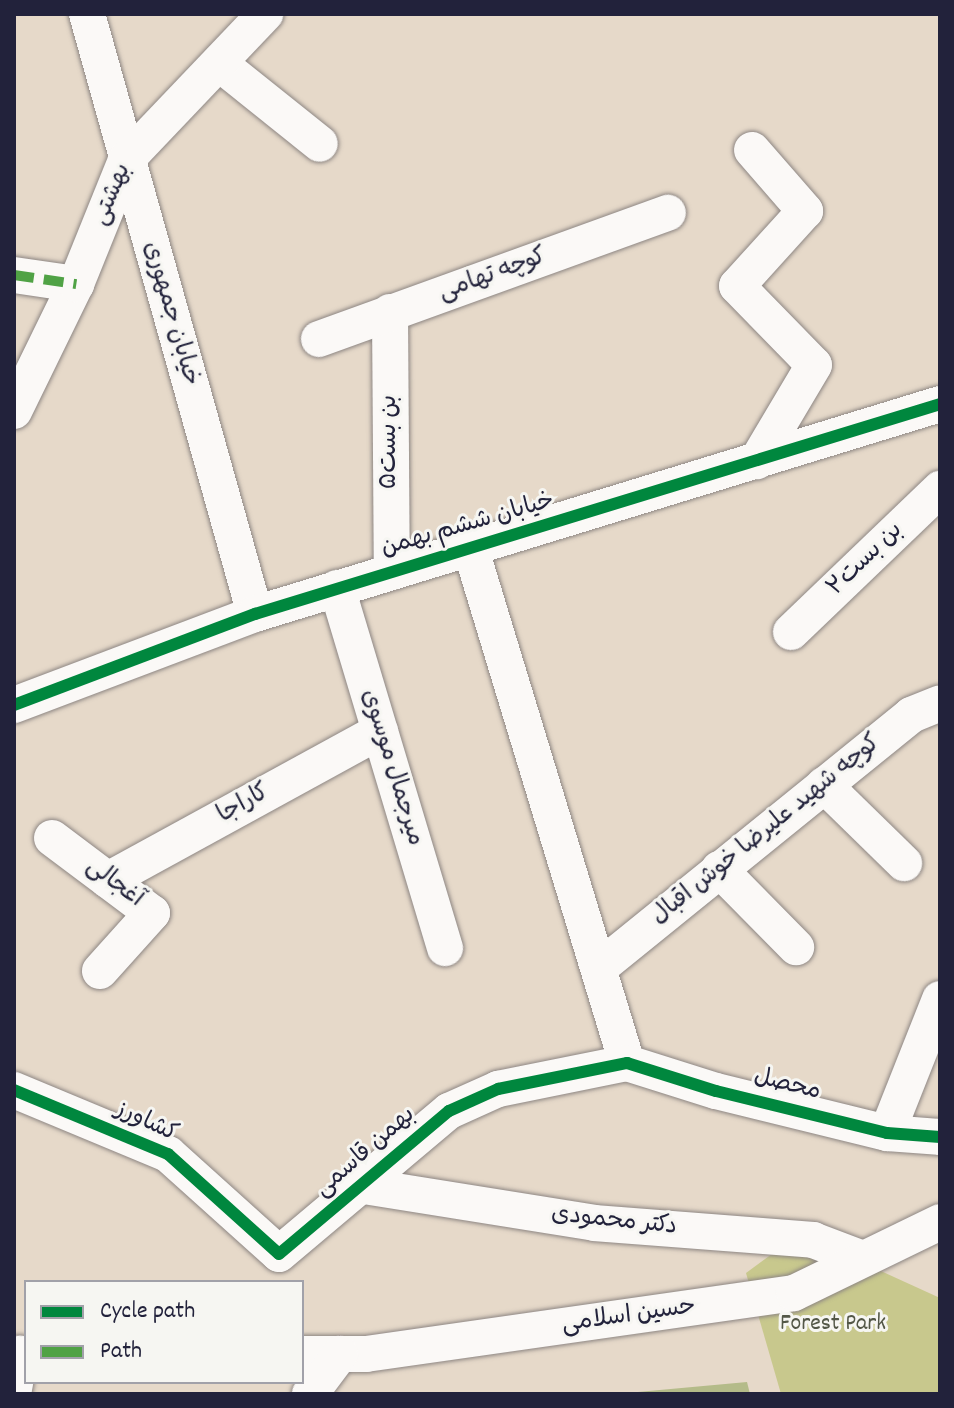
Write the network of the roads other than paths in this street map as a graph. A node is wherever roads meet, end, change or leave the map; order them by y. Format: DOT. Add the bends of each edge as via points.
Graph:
graph roads {
  1 [pos="87,14"];
  2 [pos="265,14"];
  3 [pos="219,63"];
  4 [pos="320,144"];
  5 [pos="752,150"];
  6 [pos="126,160"];
  7 [pos="668,213"];
  8 [pos="14,275"];
  9 [pos="76,284"];
  10 [pos="390,312"];
  11 [pos="319,339"];
  12 [pos="940,404"];
  13 [pos="14,411"];
  14 [pos="757,461"];
  15 [pos="940,489"];
  16 [pos="471,550"];
  17 [pos="392,572"];
  18 [pos="337,588"];
  19 [pos="255,614"];
  20 [pos="791,632"];
  21 [pos="940,703"];
  22 [pos="14,705"];
  23 [pos="380,731"];
  24 [pos="824,785"];
  25 [pos="52,838"];
  26 [pos="904,863"];
  27 [pos="719,869"];
  28 [pos="108,880"];
  29 [pos="796,947"];
  30 [pos="445,948"];
  31 [pos="599,968"];
  32 [pos="100,971"];
  33 [pos="940,999"];
  34 [pos="627,1063"];
  35 [pos="14,1090"];
  36 [pos="887,1133"];
  37 [pos="940,1137"];
  38 [pos="364,1186"];
  39 [pos="940,1222"];
  40 [pos="279,1254"];
  41 [pos="863,1259"];
  42 [pos="304,1354"];
  43 [pos="340,1354"];
  44 [pos="310,1394"];
  1 -- 6 [label="street, خیابان جمهوری"];
  2 -- 3 [label="street, بهشتی"];
  3 -- 4 [label="street"];
  3 -- 6 [label="street, بهشتی"];
  5 -- 14 [label="street" via="805,211 737,286 814,365"];
  6 -- 9 [label="street, بهشتی"];
  6 -- 19 [label="street, خیابان جمهوری"];
  7 -- 10 [label="street, کوچه تهامی"];
  8 -- 9 [label="street"];
  9 -- 13 [label="street, بهشتی"];
  10 -- 11 [label="street, کوچه تهامی"];
  10 -- 17 [label="street, بن بست۵"];
  12 -- 14 [label="street, خیابان ششم بهمن"];
  14 -- 16 [label="street, خیابان ششم بهمن"];
  15 -- 20 [label="street, بن بست۲"];
  16 -- 17 [label="street, خیابان ششم بهمن"];
  16 -- 31 [label="street"];
  17 -- 18 [label="street, خیابان ششم بهمن"];
  18 -- 19 [label="street, خیابان ششم بهمن"];
  18 -- 23 [label="street, میرجمال موسوی"];
  19 -- 22 [label="street, خیابان ششم بهمن"];
  21 -- 24 [label="street, کوچه شهید علیرضا خوش اقبال" via="911,715"];
  23 -- 28 [label="street, کاراجا"];
  23 -- 30 [label="street, میرجمال موسوی"];
  24 -- 26 [label="street"];
  24 -- 27 [label="street, کوچه شهید علیرضا خوش اقبال"];
  25 -- 28 [label="street, آغجالی"];
  27 -- 29 [label="street"];
  27 -- 31 [label="street, کوچه شهید علیرضا خوش اقبال"];
  28 -- 32 [label="street, آغجالی" via="152,913"];
  31 -- 34 [label="street"];
  33 -- 36 [label="street"];
  34 -- 36 [label="street, محصل"];
  34 -- 38 [label="street, بهمن قاسمی" via="498,1089 449,1111 406,1143"];
  35 -- 40 [label="street, کشاورز" via="168,1154"];
  36 -- 37 [label="street, محصل"];
  38 -- 40 [label="street, بهمن قاسمی"];
  38 -- 41 [label="street, دکتر محمودی" via="594,1223 813,1240"];
  39 -- 41 [label="street, حسین اسلامی"];
  41 -- 43 [label="street, حسین اسلامی" via="794,1293"];
  42 -- 43 [label="street, حسین اسلامی"];
  43 -- 44 [label="street"];
}
